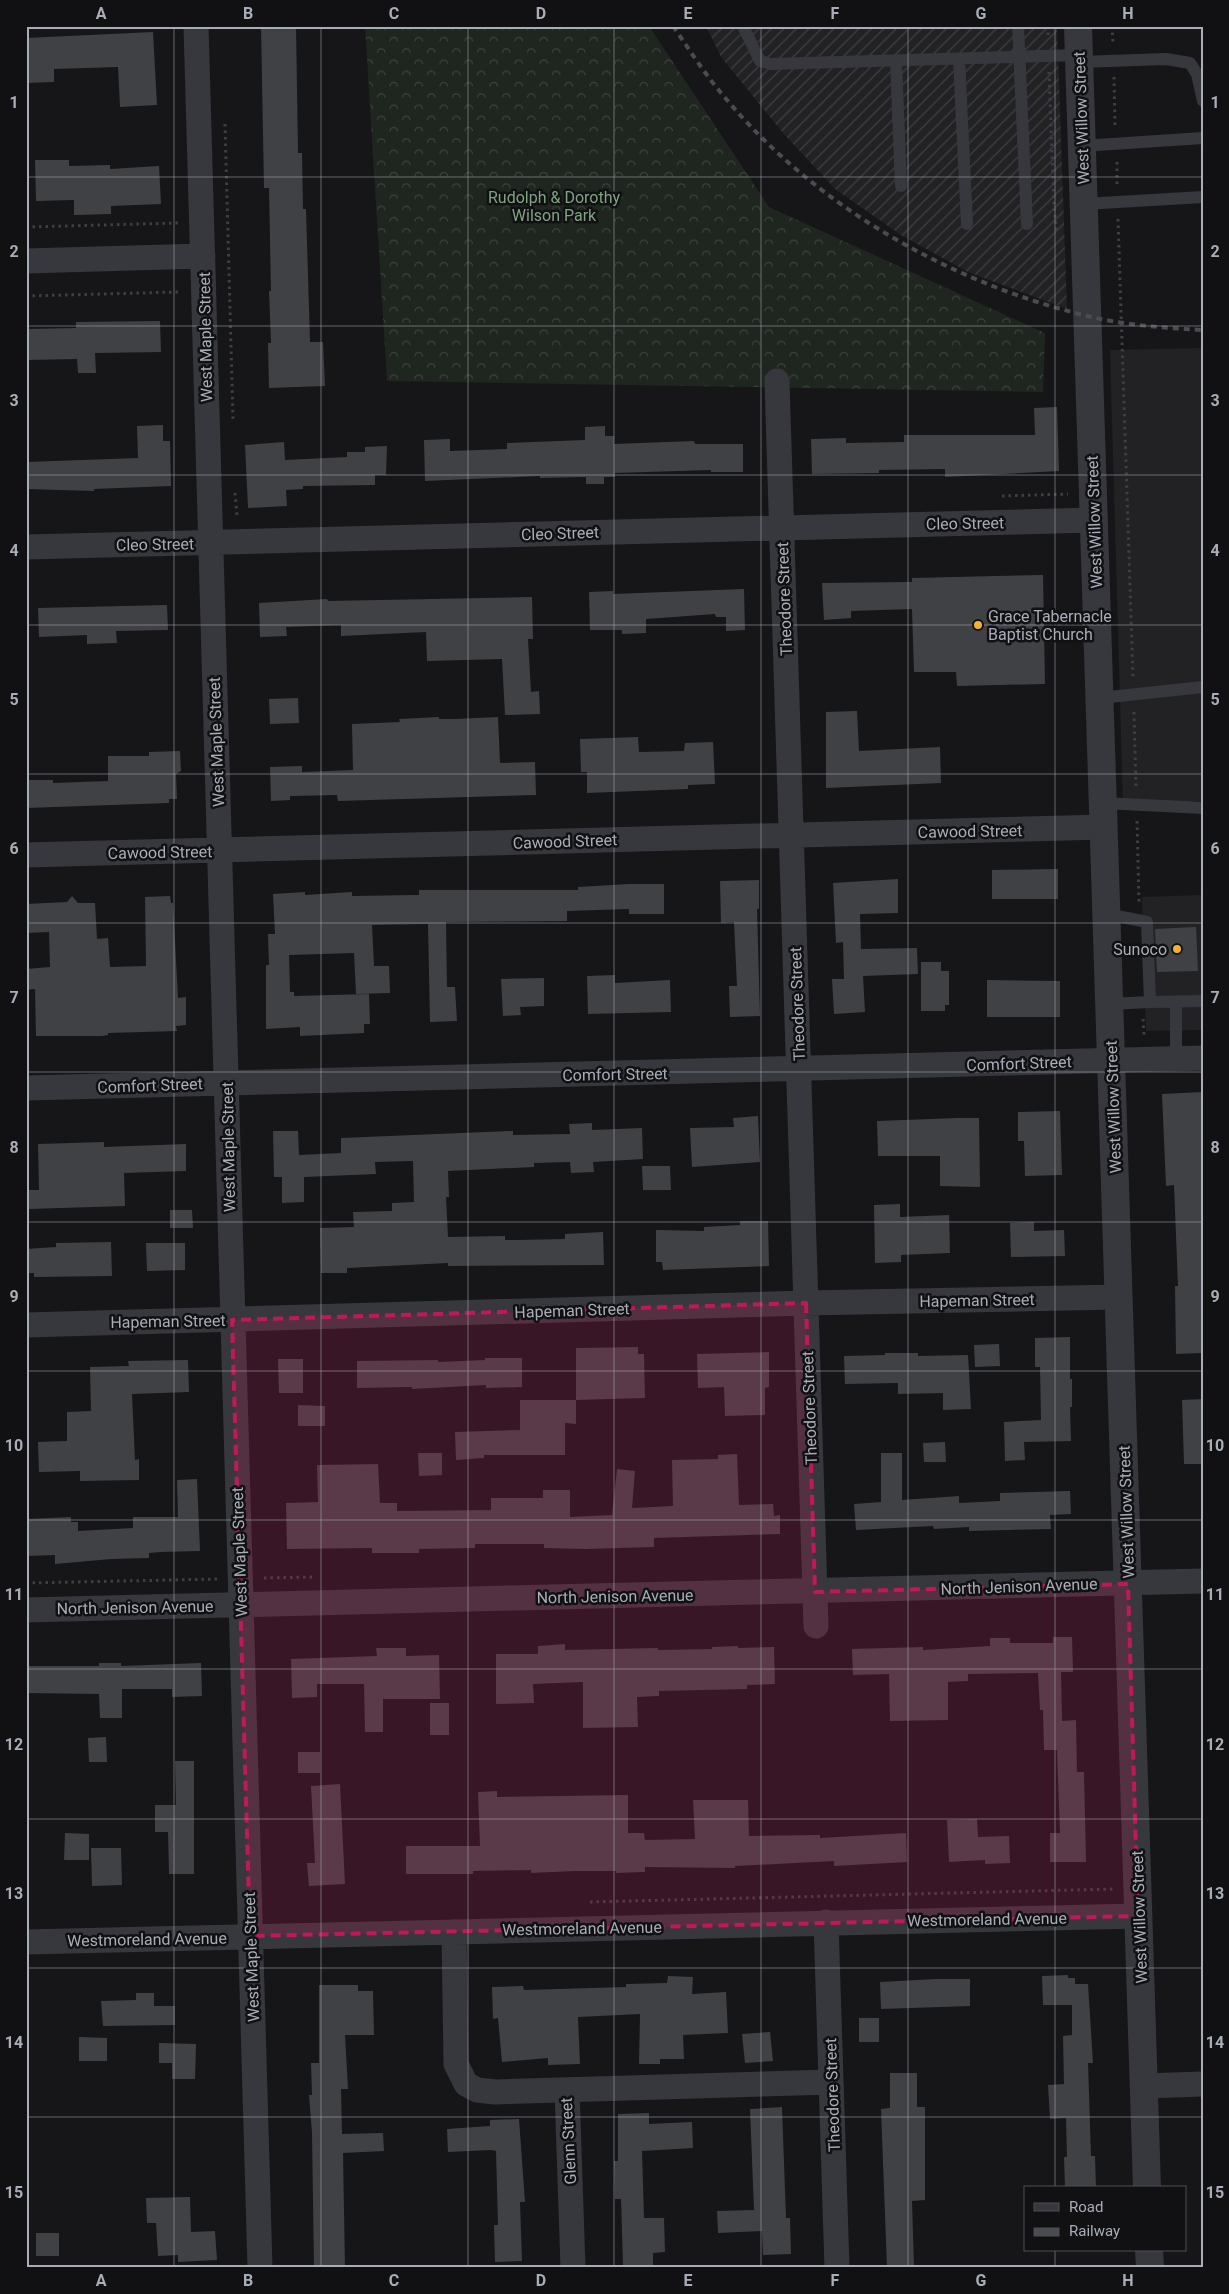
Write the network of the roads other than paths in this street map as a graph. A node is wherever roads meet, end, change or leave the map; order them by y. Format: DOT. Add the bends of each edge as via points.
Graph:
graph roads {
  1 [pos="196,26"];
  2 [pos="743,26"];
  3 [pos="1018,26"];
  4 [pos="1078,26"];
  5 [pos="1019,57"];
  6 [pos="1079,58"];
  7 [pos="959,59"];
  8 [pos="896,61"];
  9 [pos="1203,101"];
  10 [pos="1203,138"];
  11 [pos="1082,146"];
  12 [pos="901,186"];
  13 [pos="1203,197"];
  14 [pos="1084,204"];
  15 [pos="966,224"];
  16 [pos="1027,224"];
  17 [pos="203,256"];
  18 [pos="26,260"];
  19 [pos="777,381"];
  20 [pos="1083,520"];
  21 [pos="782,527"];
  22 [pos="210,543"];
  23 [pos="26,547"];
  24 [pos="1203,687"];
  25 [pos="1100,698"];
  26 [pos="1203,808"];
  27 [pos="1104,815"];
  28 [pos="791,835"];
  29 [pos="220,850"];
  30 [pos="26,854"];
  31 [pos="1107,914"];
  32 [pos="1203,1001"];
  33 [pos="1150,1002"];
  34 [pos="1176,1002"];
  35 [pos="1109,1004"];
  36 [pos="1203,1058"];
  37 [pos="1176,1059"];
  38 [pos="1111,1061"];
  39 [pos="799,1070"];
  40 [pos="226,1083"];
  41 [pos="26,1088"];
  42 [pos="1119,1297"];
  43 [pos="806,1303"];
  44 [pos="232,1320"];
  45 [pos="26,1325"];
  46 [pos="1203,1582"];
  47 [pos="1128,1584"];
  48 [pos="815,1592"];
  49 [pos="240,1605"];
  50 [pos="26,1610"];
  51 [pos="816,1626"];
  52 [pos="1138,1916"];
  53 [pos="826,1922"];
  54 [pos="454,1932"];
  55 [pos="250,1936"];
  56 [pos="26,1942"];
  57 [pos="832,2082"];
  58 [pos="1203,2084"];
  59 [pos="1144,2086"];
  60 [pos="567,2090"];
  61 [pos="1147,2186"];
  62 [pos="1149,2252"];
  63 [pos="260,2268"];
  64 [pos="573,2268"];
  65 [pos="837,2268"];
  66 [pos="1150,2268"];
  1 -- 17 [label="street, West Maple Street"];
  2 -- 8 [label="lane" via="760,61 771,64"];
  3 -- 5 [label="lane"];
  4 -- 6 [label="street, West Willow Street"];
  5 -- 6 [label="lane"];
  5 -- 7 [label="lane"];
  5 -- 16 [label="lane"];
  6 -- 9 [label="lane" via="1166,59 1190,63 1197,74"];
  6 -- 11 [label="street, West Willow Street"];
  7 -- 8 [label="lane"];
  7 -- 15 [label="lane"];
  8 -- 12 [label="lane"];
  10 -- 11 [label="lane"];
  11 -- 14 [label="street, West Willow Street"];
  13 -- 14 [label="lane"];
  14 -- 20 [label="street, West Willow Street"];
  17 -- 18 [label="street"];
  17 -- 22 [label="street, West Maple Street"];
  19 -- 21 [label="street, Theodore Street"];
  20 -- 21 [label="street, Cleo Street"];
  20 -- 25 [label="street, West Willow Street"];
  21 -- 22 [label="street, Cleo Street"];
  21 -- 28 [label="street, Theodore Street"];
  22 -- 23 [label="street, Cleo Street"];
  22 -- 29 [label="street, West Maple Street"];
  24 -- 25 [label="lane"];
  25 -- 27 [label="street, West Willow Street"];
  26 -- 27 [label="lane"];
  27 -- 28 [label="street, Cawood Street"];
  27 -- 31 [label="street, West Willow Street"];
  28 -- 29 [label="street, Cawood Street"];
  28 -- 39 [label="street, Theodore Street"];
  29 -- 30 [label="street, Cawood Street"];
  29 -- 40 [label="street, West Maple Street"];
  31 -- 33 [label="lane" via="1146,922"];
  31 -- 35 [label="street, West Willow Street"];
  32 -- 34 [label="lane"];
  33 -- 34 [label="lane"];
  33 -- 35 [label="lane"];
  34 -- 37 [label="lane"];
  35 -- 38 [label="street, West Willow Street"];
  36 -- 37 [label="street, Comfort Street"];
  37 -- 38 [label="street, Comfort Street"];
  38 -- 39 [label="street, Comfort Street"];
  38 -- 42 [label="street, West Willow Street"];
  39 -- 40 [label="street, Comfort Street"];
  39 -- 43 [label="street, Theodore Street"];
  40 -- 41 [label="street, Comfort Street"];
  40 -- 44 [label="street, West Maple Street"];
  42 -- 43 [label="street, Hapeman Street"];
  42 -- 47 [label="street, West Willow Street"];
  43 -- 44 [label="street, Hapeman Street"];
  43 -- 48 [label="street, Theodore Street"];
  44 -- 45 [label="street, Hapeman Street"];
  44 -- 49 [label="street, West Maple Street"];
  46 -- 47 [label="street, North Jenison Avenue"];
  47 -- 48 [label="street, North Jenison Avenue"];
  47 -- 52 [label="street, West Willow Street"];
  48 -- 49 [label="street, North Jenison Avenue"];
  48 -- 51 [label="street, Theodore Street"];
  49 -- 50 [label="street, North Jenison Avenue"];
  49 -- 55 [label="street, West Maple Street"];
  52 -- 53 [label="street, Westmoreland Avenue"];
  52 -- 59 [label="street, West Willow Street"];
  53 -- 54 [label="street, Westmoreland Avenue"];
  53 -- 57 [label="street, Theodore Street"];
  54 -- 55 [label="street, Westmoreland Avenue"];
  54 -- 60 [label="street, Glenn Street" via="456,2064 466,2084 477,2090 495,2092"];
  55 -- 56 [label="street, Westmoreland Avenue"];
  55 -- 63 [label="street, West Maple Street"];
  57 -- 60 [label="street"];
  57 -- 65 [label="street, Theodore Street"];
  58 -- 59 [label="street"];
  59 -- 61 [label="street, West Willow Street"];
  60 -- 64 [label="street, Glenn Street"];
  62 -- 66 [label="street"];
}
